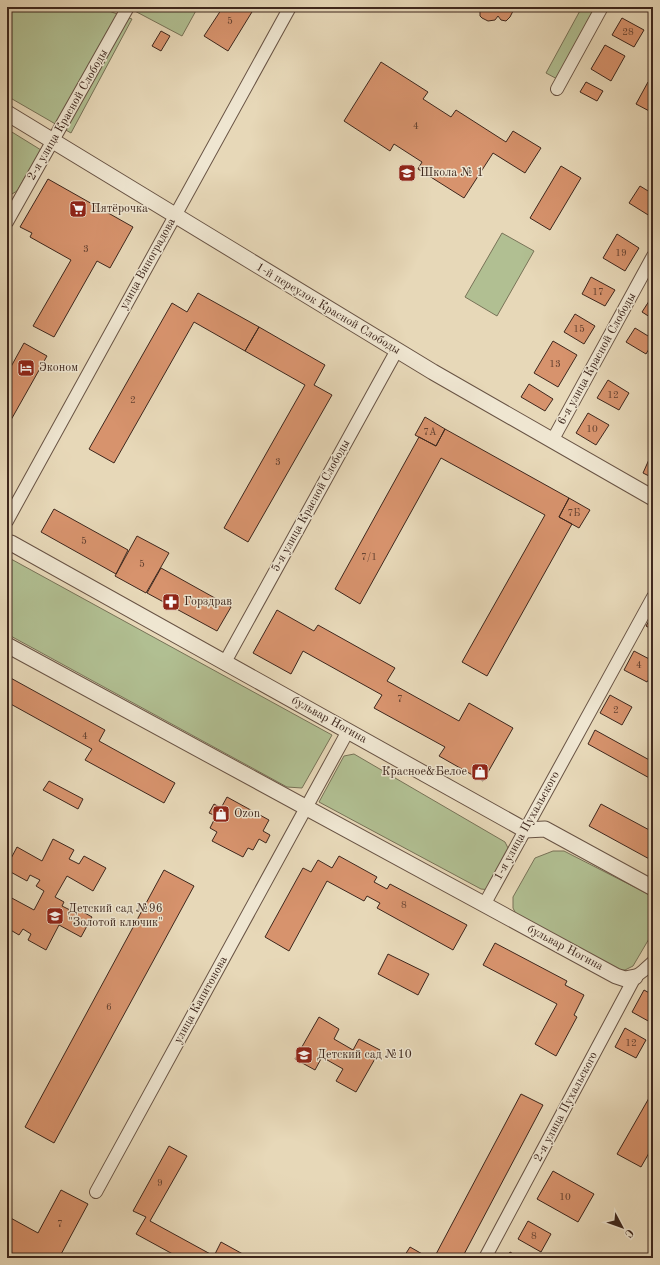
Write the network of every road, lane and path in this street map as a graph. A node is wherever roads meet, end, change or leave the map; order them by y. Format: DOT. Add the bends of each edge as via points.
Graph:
graph roads {
  1 [pos="128,7"];
  2 [pos="290,7"];
  3 [pos="602,7"];
  4 [pos="557,89"];
  5 [pos="7,113"];
  6 [pos="53,141"];
  7 [pos="175,215"];
  8 [pos="7,222"];
  9 [pos="653,256"];
  10 [pos="397,350"];
  11 [pos="552,441"];
  12 [pos="653,498"];
  13 [pos="7,521"];
  14 [pos="7,543"];
  15 [pos="653,597"];
  16 [pos="7,645"];
  17 [pos="225,662"];
  18 [pos="348,731"];
  19 [pos="305,807"];
  20 [pos="525,830"];
  21 [pos="653,888"];
  22 [pos="484,905"];
  23 [pos="652,964"];
  24 [pos="635,977"];
  25 [pos="96,1192"];
  26 [pos="485,1258"];
  1 -- 6 [label="street, 2-я улица Красной Слободы"];
  2 -- 7 [label="street, улица Виноградова"];
  3 -- 4 [label="street"];
  5 -- 6 [label="street, 1-й переулок Красной Слободы"];
  6 -- 7 [label="street, 1-й переулок Красной Слободы"];
  6 -- 8 [label="street, 2-я улица Красной Слободы"];
  7 -- 10 [label="street, 1-й переулок Красной Слободы"];
  7 -- 13 [label="street, улица Виноградова"];
  9 -- 11 [label="street, 6-я улица Красной Слободы"];
  10 -- 11 [label="street, 1-й переулок Красной Слободы"];
  10 -- 17 [label="street, 5-я улица Красной Слободы"];
  11 -- 12 [label="street, 1-й переулок Красной Слободы"];
  14 -- 17 [label="street, бульвар Ногина"];
  15 -- 20 [label="street, 1-я улица Пухальского"];
  16 -- 19 [label="street, бульвар Ногина"];
  17 -- 18 [label="street, бульвар Ногина"];
  18 -- 19 [label="street, улица Капитонова"];
  18 -- 20 [label="street, бульвар Ногина"];
  19 -- 22 [label="street, бульвар Ногина"];
  19 -- 25 [label="street, улица Капитонова"];
  20 -- 21 [label="street" via="545,829"];
  20 -- 22 [label="street, 1-я улица Пухальского"];
  22 -- 24 [label="street, бульвар Ногина" via="616,976 626,979"];
  23 -- 24 [label="street, 2-я улица Пухальского"];
  24 -- 26 [label="street, 2-я улица Пухальского"];
}
